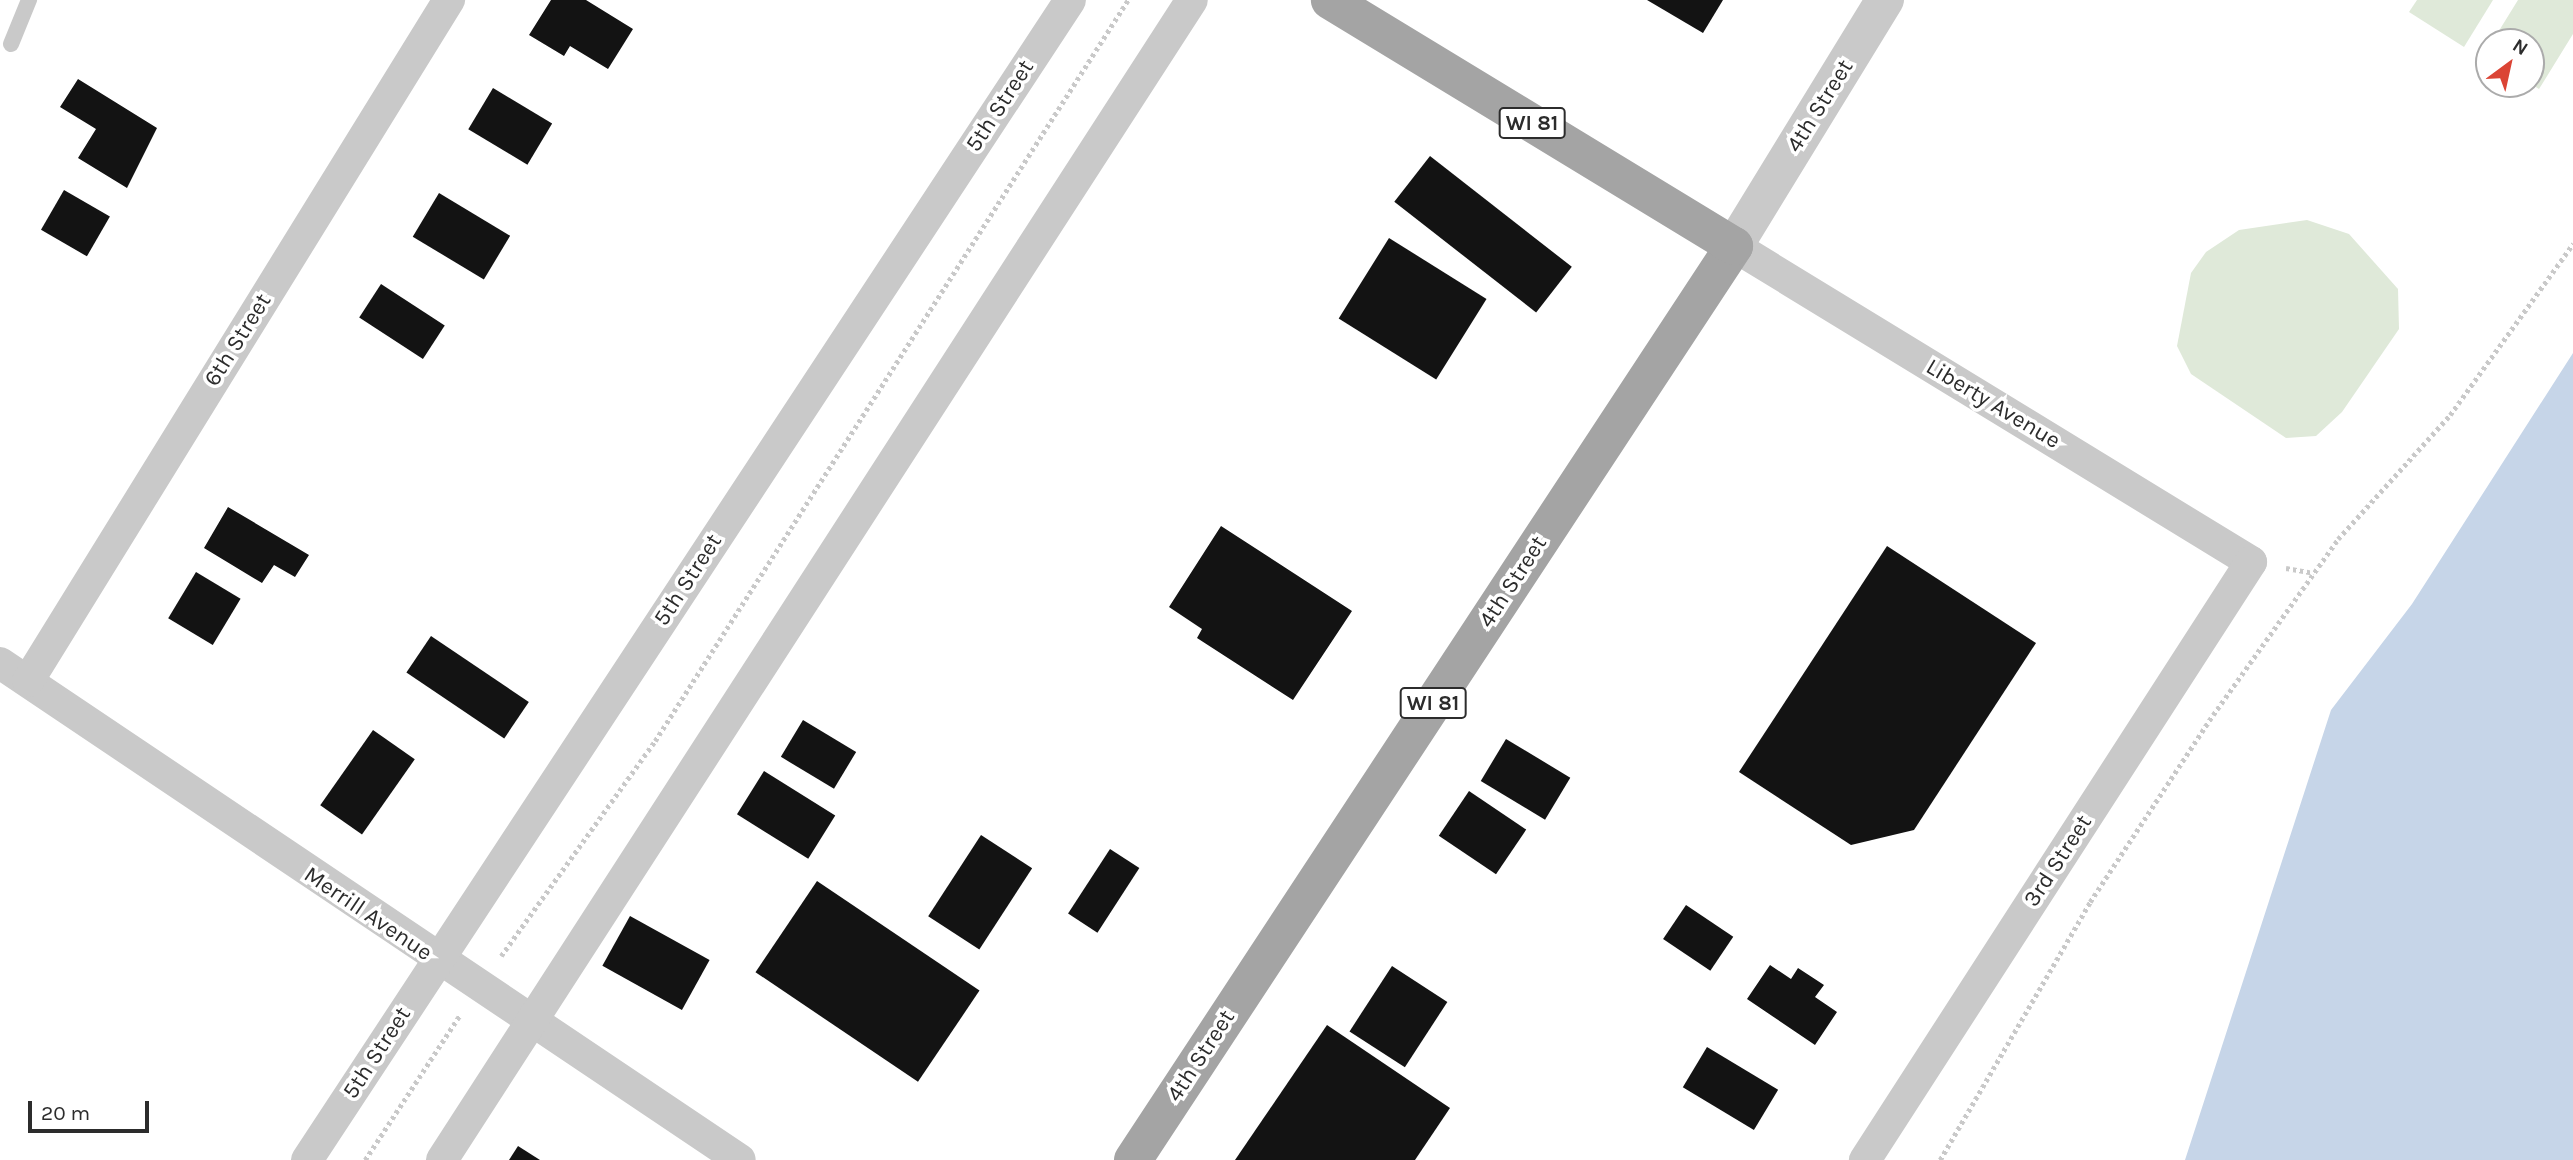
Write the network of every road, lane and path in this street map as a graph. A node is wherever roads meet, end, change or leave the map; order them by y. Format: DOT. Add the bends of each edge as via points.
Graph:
graph roads {
  1 [pos="29,0"];
  2 [pos="449,0"];
  3 [pos="1070,0"];
  4 [pos="1128,0"];
  5 [pos="1192,0"];
  6 [pos="1330,0"];
  7 [pos="1885,0"];
  8 [pos="11,44"];
  9 [pos="2573,244"];
  10 [pos="1734,246"];
  11 [pos="2251,562"];
  12 [pos="0,663"];
  13 [pos="27,681"];
  14 [pos="437,961"];
  15 [pos="478,988"];
  16 [pos="532,1025"];
  17 [pos="307,1160"];
  18 [pos="365,1160"];
  19 [pos="442,1160"];
  20 [pos="740,1160"];
  21 [pos="1133,1160"];
  22 [pos="1865,1160"];
  23 [pos="1940,1160"];
  1 -- 8 [label="lane"];
  2 -- 13 [label="street, 6th Street"];
  3 -- 14 [label="street, 5th Street"];
  4 -- 15 [label="path" via="655,741"];
  5 -- 16 [label="street"];
  6 -- 10 [label="main road, WI 81"];
  7 -- 10 [label="street, 4th Street"];
  9 -- 23 [label="path" via="2449,415 2338,539 2213,715 2090,902"];
  10 -- 11 [label="street, Liberty Avenue"];
  10 -- 21 [label="main road, 4th Street / WI 81"];
  11 -- 22 [label="street, 3rd Street"];
  12 -- 13 [label="street, Merrill Avenue"];
  13 -- 14 [label="street, Merrill Avenue"];
  14 -- 15 [label="street, Merrill Avenue"];
  14 -- 17 [label="street, 5th Street"];
  15 -- 16 [label="street, Merrill Avenue"];
  15 -- 18 [label="path"];
  16 -- 19 [label="street"];
  16 -- 20 [label="street, Merrill Avenue"];
}
